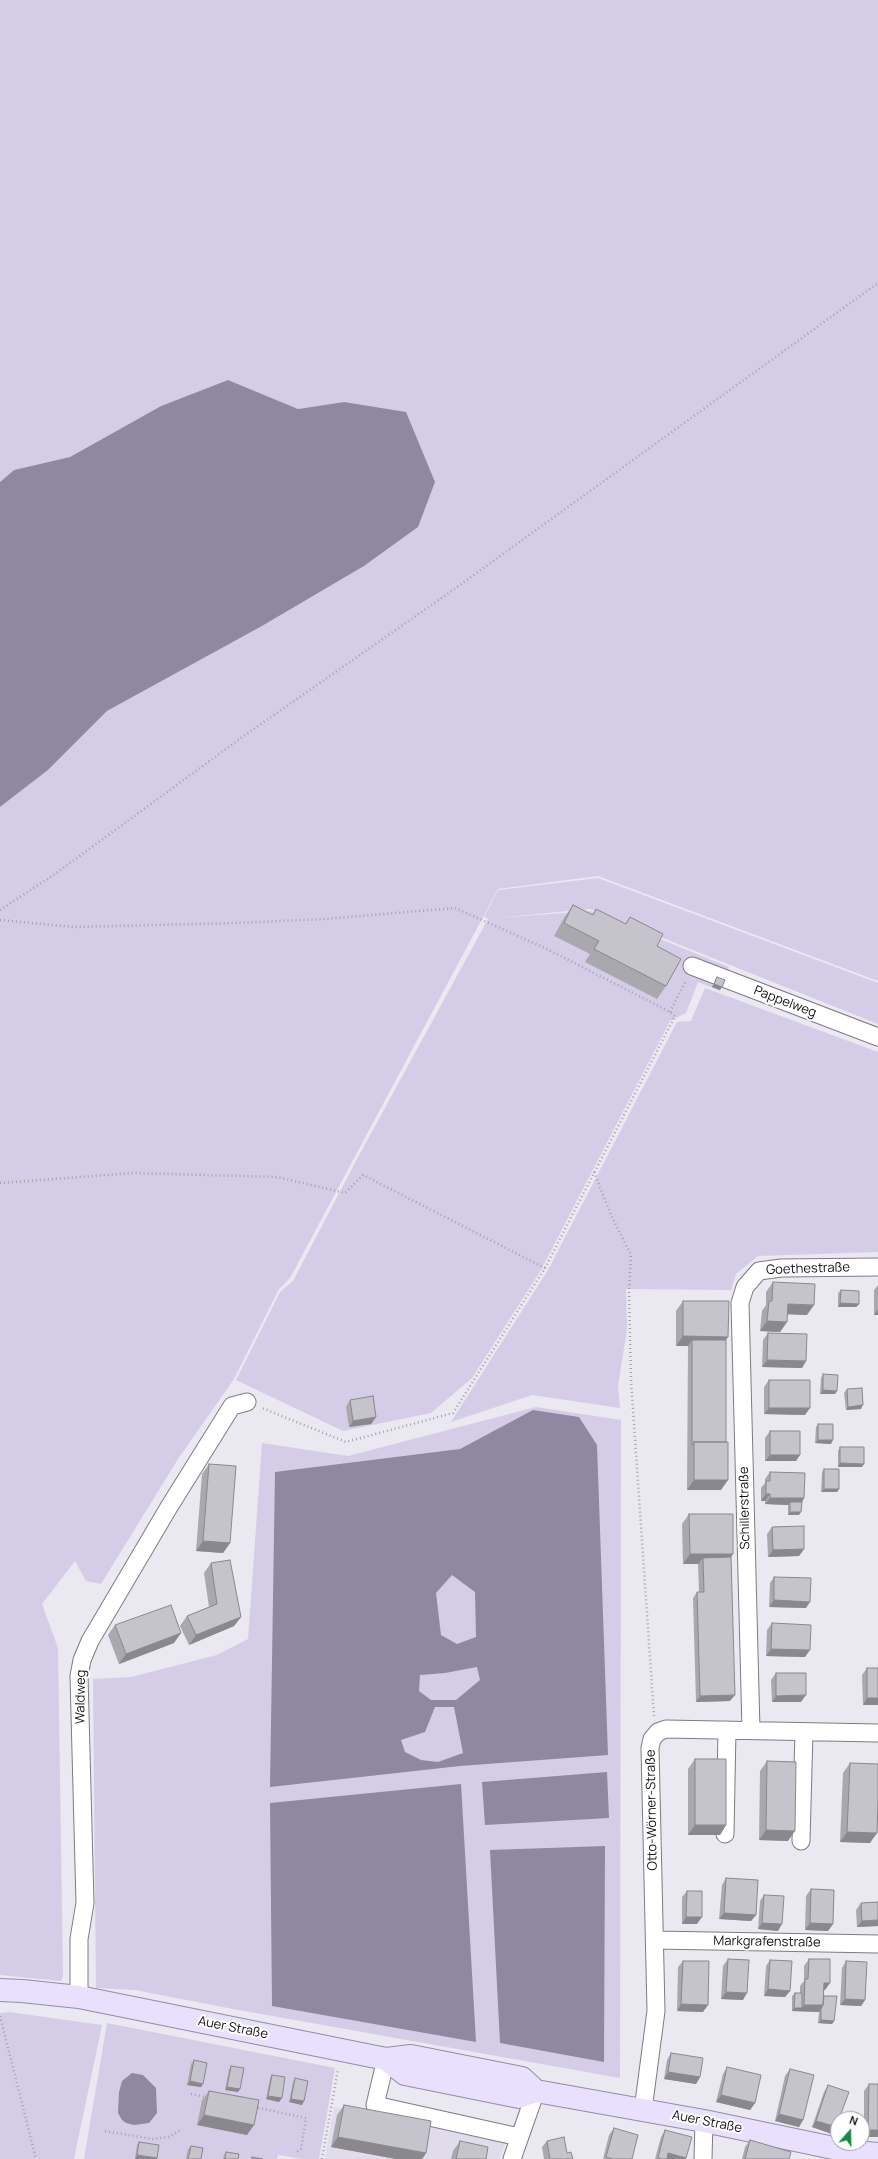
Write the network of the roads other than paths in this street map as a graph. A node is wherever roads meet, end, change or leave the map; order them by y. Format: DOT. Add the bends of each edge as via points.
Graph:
graph roads {
  1 [pos="692,966"];
  2 [pos="878,1037"];
  3 [pos="878,1267"];
  4 [pos="745,1287"];
  5 [pos="247,1402"];
  6 [pos="728,1730"];
  7 [pos="751,1730"];
  8 [pos="804,1732"];
  9 [pos="878,1733"];
  10 [pos="725,1834"];
  11 [pos="801,1841"];
  12 [pos="655,1940"];
  13 [pos="878,1944"];
  14 [pos="0,1990"];
  15 [pos="79,1997"];
  16 [pos="386,2059"];
  17 [pos="536,2091"];
  18 [pos="643,2110"];
  19 [pos="704,2121"];
  20 [pos="519,2137"];
  21 [pos="878,2154"];
  22 [pos="512,2159"];
  23 [pos="703,2159"];
  1 -- 2 [label="street, Pappelweg"];
  3 -- 4 [label="street, Goethestraße" via="781,1268 759,1271"];
  4 -- 7 [label="street, Schillerstraße" via="740,1303"];
  5 -- 15 [label="street, Waldweg" via="232,1406 168,1507 90,1641 82,1660 79,1676 84,1903 79,1939"];
  6 -- 7 [label="street, Otto-Wörner-Straße"];
  6 -- 10 [label="street"];
  6 -- 12 [label="street, Otto-Wörner-Straße" via="666,1729 658,1732 652,1739 650,1748"];
  7 -- 8 [label="street, Otto-Wörner-Straße"];
  8 -- 9 [label="street, Otto-Wörner-Straße"];
  8 -- 11 [label="street"];
  12 -- 13 [label="street, Markgrafenstraße"];
  12 -- 18 [label="street, Otto-Wörner-Straße" via="656,2011"];
  14 -- 15 [label="main road, Auer Straße"];
  15 -- 16 [label="main road, Auer Straße"];
  16 -- 17 [label="main road, Auer Straße" via="411,2056 522,2078"];
  16 -- 20 [label="street" via="375,2105"];
  17 -- 18 [label="main road, Auer Straße"];
  17 -- 20 [label="street"];
  18 -- 19 [label="main road, Auer Straße"];
  19 -- 21 [label="main road, Auer Straße" via="848,2151"];
  19 -- 23 [label="street"];
  20 -- 22 [label="street"];
}
